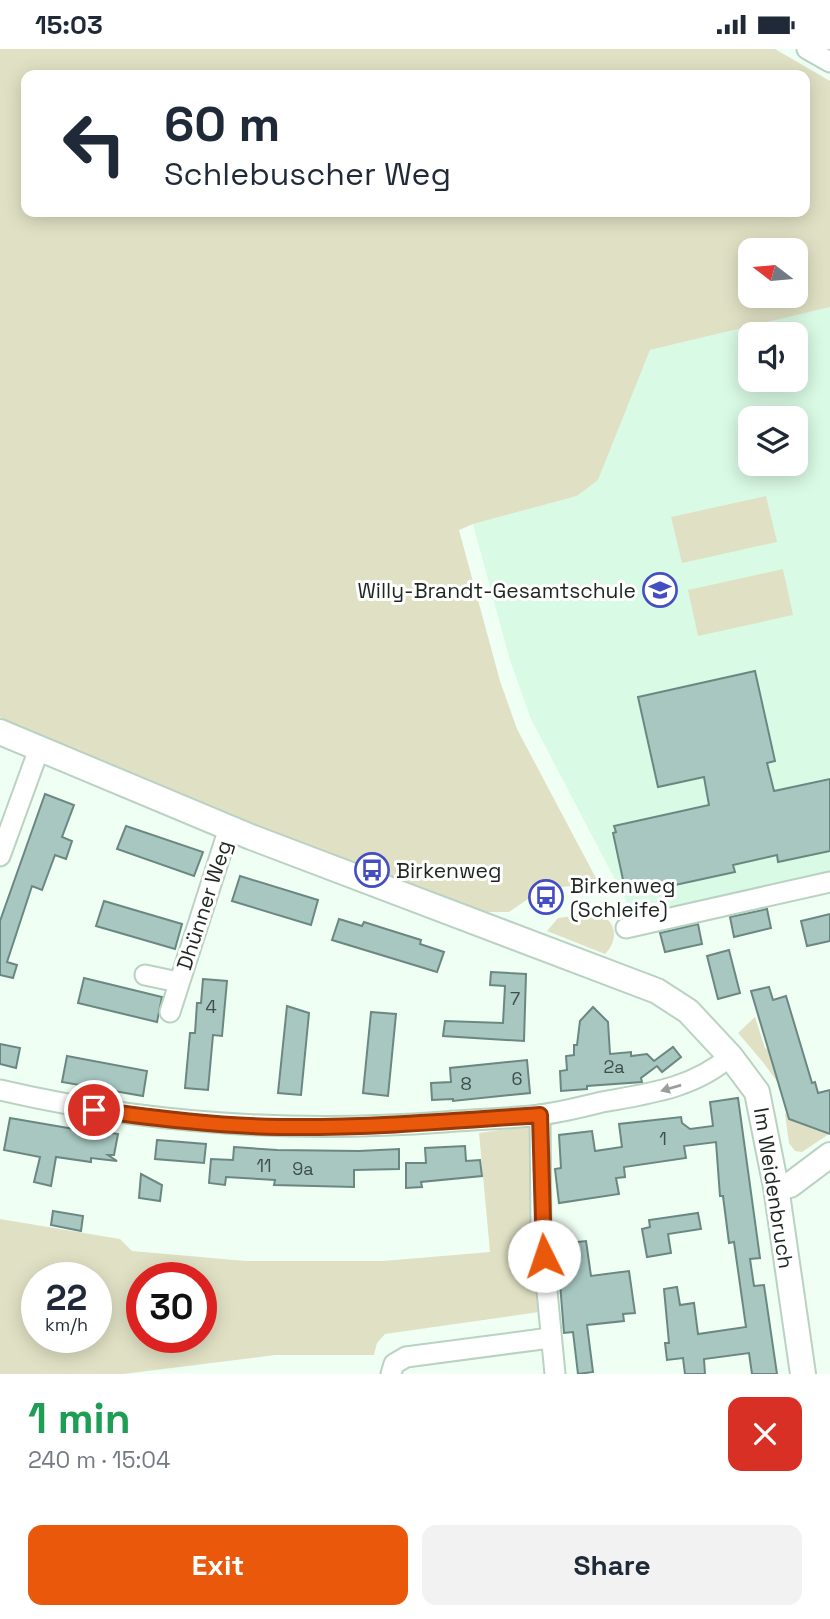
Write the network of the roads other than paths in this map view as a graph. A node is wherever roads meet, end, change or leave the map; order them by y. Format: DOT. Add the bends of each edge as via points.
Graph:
graph roads {
  1 [pos="807,49"];
  2 [pos="830,62"];
  3 [pos="0,732"];
  4 [pos="39,749"];
  5 [pos="229,828"];
  6 [pos="0,856"];
  7 [pos="830,882"];
  8 [pos="626,928"];
  9 [pos="145,975"];
  10 [pos="178,982"];
  11 [pos="170,1012"];
  12 [pos="730,1056"];
  13 [pos="0,1090"];
  14 [pos="540,1115"];
  15 [pos="830,1156"];
  16 [pos="776,1187"];
  17 [pos="550,1338"];
  18 [pos="391,1374"];
  19 [pos="555,1374"];
  20 [pos="803,1374"];
  1 -- 2 [label="street"];
  3 -- 4 [label="street"];
  4 -- 5 [label="street"];
  4 -- 6 [label="street"];
  5 -- 10 [label="street, Dhünner Weg"];
  5 -- 12 [label="street, Im Weidenbruch" via="657,991 688,1011"];
  7 -- 8 [label="street"];
  9 -- 10 [label="street, Dhünner Weg"];
  10 -- 11 [label="street, Dhünner Weg"];
  12 -- 14 [label="street, one-way" via="680,1086"];
  12 -- 16 [label="street, Im Weidenbruch" via="757,1092"];
  13 -- 14 [label="street" via="94,1110 277,1127 379,1126"];
  14 -- 17 [label="street" via="541,1229"];
  15 -- 16 [label="street" via="790,1185"];
  16 -- 20 [label="street, Im Weidenbruch"];
  17 -- 18 [label="street" via="405,1357 394,1364"];
  17 -- 19 [label="street"];
}
